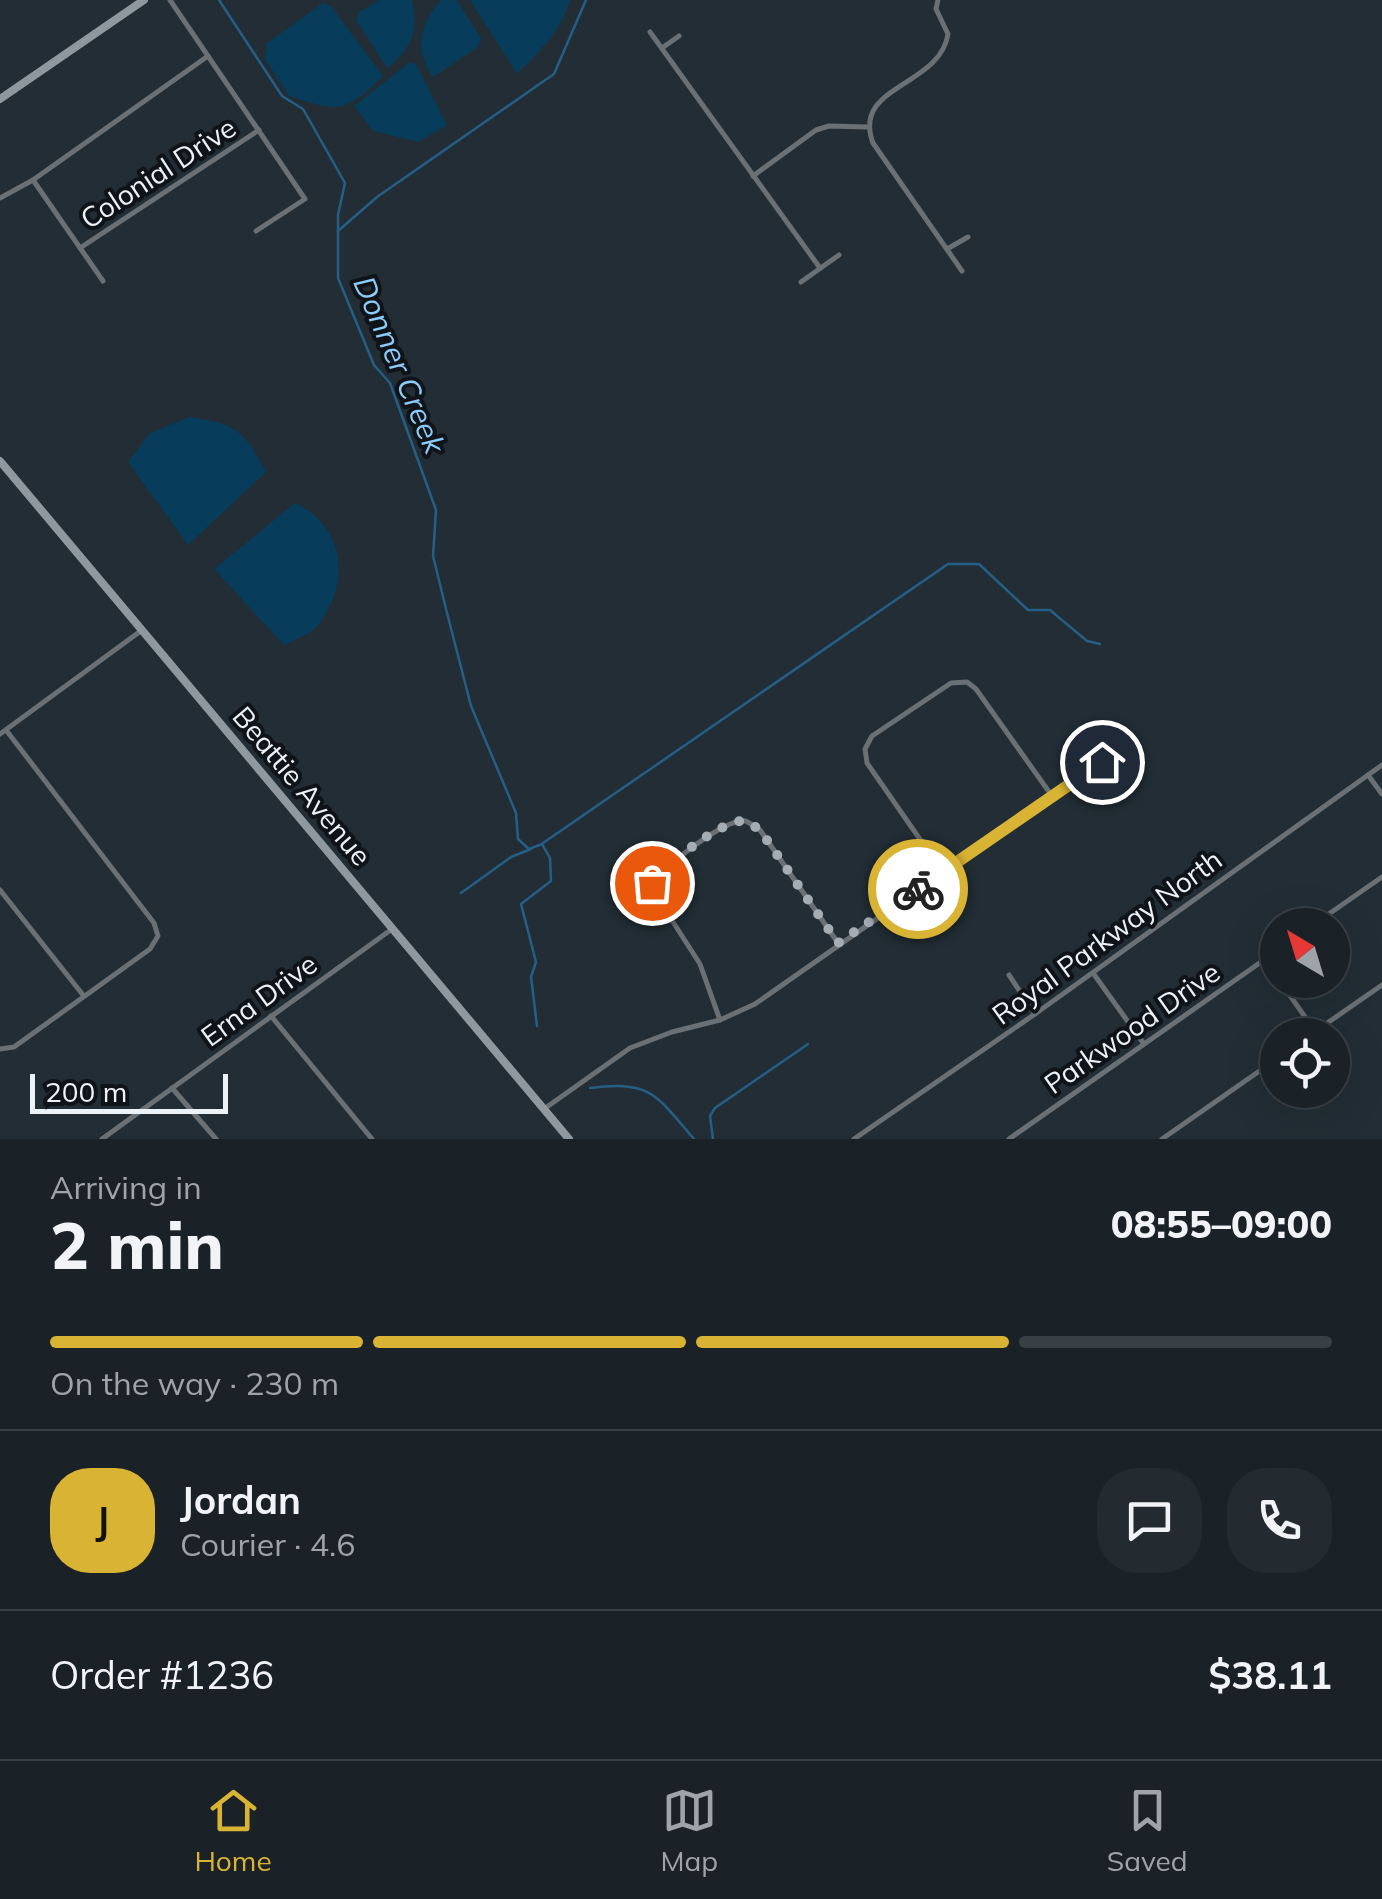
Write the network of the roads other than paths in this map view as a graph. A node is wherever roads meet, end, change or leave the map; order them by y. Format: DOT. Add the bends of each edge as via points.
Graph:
graph roads {
  1 [pos="144,0"];
  2 [pos="170,0"];
  3 [pos="938,0"];
  4 [pos="650,32"];
  5 [pos="679,36"];
  6 [pos="662,48"];
  7 [pos="208,56"];
  8 [pos="0,99"];
  9 [pos="867,127"];
  10 [pos="259,130"];
  11 [pos="754,176"];
  12 [pos="33,180"];
  13 [pos="0,198"];
  14 [pos="256,230"];
  15 [pos="968,237"];
  16 [pos="80,248"];
  17 [pos="947,250"];
  18 [pos="840,255"];
  19 [pos="820,268"];
  20 [pos="962,272"];
  21 [pos="104,281"];
  22 [pos="801,282"];
  23 [pos="0,462"];
  24 [pos="142,630"];
  25 [pos="3,732"];
  26 [pos="1102,762"];
  27 [pos="1382,765"];
  28 [pos="1368,776"];
  29 [pos="1382,794"];
  30 [pos="1052,796"];
  31 [pos="942,871"];
  32 [pos="1382,877"];
  33 [pos="0,890"];
  34 [pos="1337,908"];
  35 [pos="392,929"];
  36 [pos="838,943"];
  37 [pos="1260,962"];
  38 [pos="1093,973"];
  39 [pos="1009,975"];
  40 [pos="1382,985"];
  41 [pos="83,995"];
  42 [pos="1035,1014"];
  43 [pos="270,1016"];
  44 [pos="1335,1018"];
  45 [pos="720,1020"];
  46 [pos="1144,1044"];
  47 [pos="0,1049"];
  48 [pos="1260,1071"];
  49 [pos="172,1088"];
  50 [pos="544,1109"];
  51 [pos="102,1139"];
  52 [pos="216,1139"];
  53 [pos="372,1139"];
  54 [pos="569,1139"];
  55 [pos="854,1139"];
  56 [pos="1009,1139"];
  57 [pos="1162,1139"];
  1 -- 8 [label="street"];
  2 -- 7 [label="street"];
  3 -- 9 [label="street" via="948,34 940,58 878,104"];
  4 -- 6 [label="street"];
  5 -- 6 [label="street"];
  6 -- 11 [label="street"];
  7 -- 10 [label="street"];
  7 -- 12 [label="street"];
  9 -- 11 [label="street" via="816,130"];
  9 -- 17 [label="street"];
  10 -- 14 [label="street" via="305,198"];
  10 -- 16 [label="street, Colonial Drive"];
  11 -- 19 [label="street"];
  12 -- 13 [label="street"];
  12 -- 16 [label="street"];
  15 -- 17 [label="street"];
  16 -- 21 [label="street"];
  17 -- 20 [label="street"];
  18 -- 19 [label="street"];
  19 -- 22 [label="street"];
  23 -- 24 [label="street, Beattie Avenue"];
  24 -- 25 [label="street"];
  24 -- 35 [label="street, Beattie Avenue"];
  25 -- 41 [label="street" via="158,936 150,949"];
  26 -- 30 [label="street"];
  27 -- 28 [label="street, Royal Parkway North"];
  28 -- 29 [label="street"];
  28 -- 38 [label="street, Royal Parkway North"];
  30 -- 31 [label="street"];
  30 -- 31 [label="street" via="967,682 952,683 872,736 867,764"];
  31 -- 36 [label="street"];
  32 -- 34 [label="street"];
  33 -- 41 [label="street"];
  35 -- 43 [label="street, Erna Drive"];
  35 -- 50 [label="street, Beattie Avenue"];
  36 -- 45 [label="street" via="755,1004"];
  36 -- 45 [label="street" via="760,830 747,821 732,822 663,867 652,883 657,898 700,964"];
  37 -- 46 [label="street, Parkwood Drive"];
  38 -- 42 [label="street, Royal Parkway North"];
  38 -- 46 [label="street"];
  39 -- 42 [label="street"];
  40 -- 44 [label="street"];
  41 -- 47 [label="street" via="14,1047"];
  42 -- 55 [label="street, Royal Parkway North"];
  43 -- 49 [label="street, Erna Drive"];
  43 -- 53 [label="street"];
  45 -- 50 [label="street" via="630,1048"];
  46 -- 56 [label="street, Parkwood Drive"];
  48 -- 57 [label="street"];
  49 -- 51 [label="street, Erna Drive"];
  49 -- 52 [label="street"];
  50 -- 54 [label="street, Beattie Avenue"];
}
